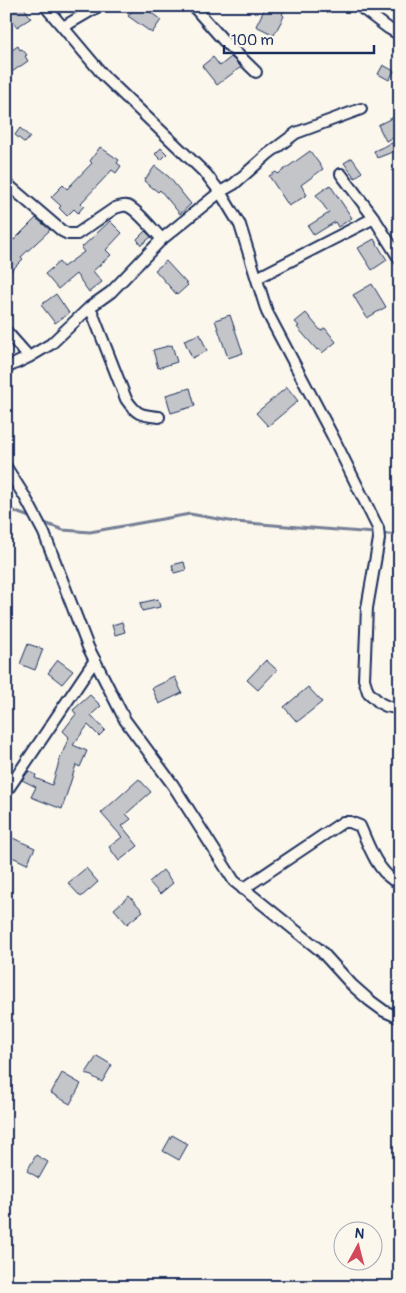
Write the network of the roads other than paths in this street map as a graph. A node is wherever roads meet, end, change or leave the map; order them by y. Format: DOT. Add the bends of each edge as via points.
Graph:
graph roads {
  1 [pos="45,6"];
  2 [pos="99,6"];
  3 [pos="193,6"];
  4 [pos="360,6"];
  5 [pos="63,28"];
  6 [pos="400,35"];
  7 [pos="256,72"];
  8 [pos="360,109"];
  9 [pos="341,174"];
  10 [pos="6,183"];
  11 [pos="220,192"];
  12 [pos="374,218"];
  13 [pos="162,239"];
  14 [pos="400,260"];
  15 [pos="257,278"];
  16 [pos="90,307"];
  17 [pos="6,331"];
  18 [pos="29,357"];
  19 [pos="6,368"];
  20 [pos="159,417"];
  21 [pos="6,467"];
  22 [pos="95,660"];
  23 [pos="400,709"];
  24 [pos="6,792"];
  25 [pos="400,878"];
  26 [pos="243,889"];
  27 [pos="400,1018"];
  1 -- 5 [label="street"];
  2 -- 5 [label="street"];
  3 -- 7 [label="street"];
  4 -- 6 [label="street"];
  5 -- 11 [label="street" via="104,76 187,154"];
  8 -- 11 [label="street" via="296,133"];
  9 -- 12 [label="street"];
  10 -- 13 [label="street" via="68,234 77,234 116,208 128,206"];
  11 -- 13 [label="street"];
  11 -- 15 [label="street" via="240,225"];
  12 -- 14 [label="street"];
  12 -- 15 [label="street"];
  13 -- 16 [label="street" via="111,292"];
  15 -- 23 [label="street" via="267,312 378,528 367,608 364,679 368,692 380,703"];
  16 -- 18 [label="street" via="50,344"];
  16 -- 20 [label="street" via="126,399 135,412"];
  17 -- 18 [label="street"];
  18 -- 19 [label="street"];
  21 -- 22 [label="street" via="44,533"];
  22 -- 24 [label="street"];
  22 -- 26 [label="street" via="125,720 173,785 234,881"];
  25 -- 26 [label="street" via="393,880 386,875 360,826 342,822"];
  26 -- 27 [label="street" via="322,951 369,1000"];
}
